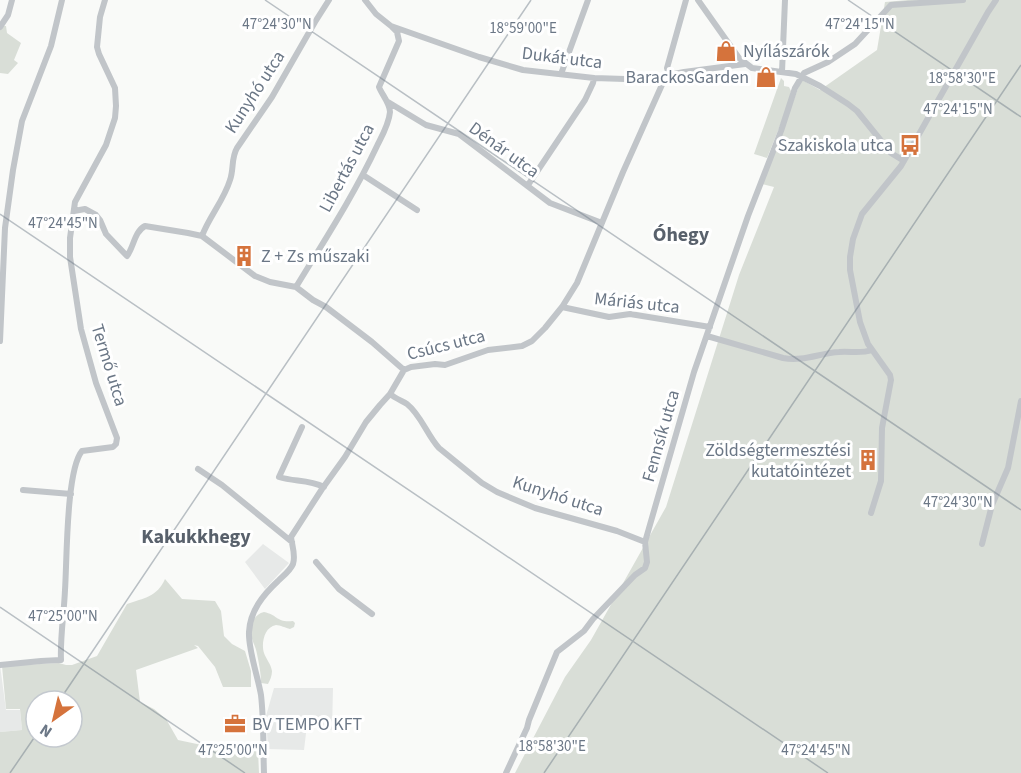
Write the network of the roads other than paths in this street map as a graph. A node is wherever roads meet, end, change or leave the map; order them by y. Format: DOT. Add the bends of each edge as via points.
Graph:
graph roads {
  1 [pos="12,0"];
  2 [pos="62,0"];
  3 [pos="105,0"];
  4 [pos="329,0"];
  5 [pos="365,0"];
  6 [pos="588,0"];
  7 [pos="686,0"];
  8 [pos="698,0"];
  9 [pos="785,0"];
  10 [pos="963,0"];
  11 [pos="996,0"];
  12 [pos="391,26"];
  13 [pos="0,27"];
  14 [pos="745,64"];
  15 [pos="782,72"];
  16 [pos="561,74"];
  17 [pos="667,76"];
  18 [pos="801,76"];
  19 [pos="594,78"];
  20 [pos="388,102"];
  21 [pos="904,161"];
  22 [pos="363,175"];
  23 [pos="528,186"];
  24 [pos="417,210"];
  25 [pos="74,211"];
  26 [pos="602,223"];
  27 [pos="2,228"];
  28 [pos="202,236"];
  29 [pos="296,287"];
  30 [pos="562,307"];
  31 [pos="710,327"];
  32 [pos="706,336"];
  33 [pos="0,341"];
  34 [pos="872,350"];
  35 [pos="404,370"];
  36 [pos="390,394"];
  37 [pos="1021,401"];
  38 [pos="302,427"];
  39 [pos="198,469"];
  40 [pos="324,486"];
  41 [pos="23,490"];
  42 [pos="71,494"];
  43 [pos="871,513"];
  44 [pos="292,542"];
  45 [pos="645,542"];
  46 [pos="982,544"];
  47 [pos="316,562"];
  48 [pos="372,614"];
  49 [pos="0,665"];
  50 [pos="264,773"];
  51 [pos="506,773"];
  1 -- 13 [label="street"];
  2 -- 27 [label="street" via="51,46 22,121"];
  3 -- 25 [label="street, Termő utca" via="98,47 115,88 115,118"];
  4 -- 28 [label="street, Kunyhó utca" via="235,151 231,179"];
  5 -- 12 [label="street, Dukát utca"];
  6 -- 16 [label="street"];
  7 -- 17 [label="street, Csúcs utca"];
  8 -- 14 [label="street"];
  9 -- 15 [label="street"];
  10 -- 18 [label="street" via="891,5 855,44"];
  11 -- 21 [label="street"];
  12 -- 16 [label="street, Dukát utca" via="510,67"];
  12 -- 20 [label="street, Libertás utca" via="399,41 379,87"];
  14 -- 15 [label="street, Dukát utca"];
  14 -- 17 [label="street, Dukát utca"];
  15 -- 18 [label="street, Dukát utca"];
  16 -- 19 [label="street, Dukát utca"];
  17 -- 19 [label="street, Dukát utca" via="656,80"];
  17 -- 26 [label="street, Csúcs utca"];
  18 -- 21 [label="street, Dukát utca" via="861,115 891,153"];
  18 -- 31 [label="street, Fennsík utca"];
  19 -- 23 [label="street" via="585,100"];
  20 -- 22 [label="street, Libertás utca" via="388,124"];
  20 -- 23 [label="street, Dénár utca" via="426,125 459,134"];
  21 -- 34 [label="street" via="862,214 851,246 851,280 860,322"];
  22 -- 24 [label="street"];
  22 -- 29 [label="street, Libertás utca"];
  23 -- 26 [label="street, Dénár utca" via="550,203"];
  25 -- 28 [label="street" via="86,209 96,215 106,234 126,256 145,226"];
  25 -- 42 [label="street, Termő utca" via="70,257 81,328 117,438 113,447 88,450 78,456"];
  26 -- 30 [label="street, Csúcs utca" via="577,284"];
  27 -- 33 [label="street"];
  28 -- 29 [label="street" via="255,276"];
  29 -- 35 [label="street"];
  30 -- 31 [label="street, Máriás utca" via="609,317 630,314"];
  30 -- 35 [label="street, Csúcs utca" via="539,335 522,346 488,350 445,365 435,363"];
  31 -- 32 [label="street, Fennsík utca"];
  32 -- 34 [label="street" via="788,359"];
  32 -- 45 [label="street, Fennsík utca"];
  34 -- 43 [label="street" via="891,380 882,428 881,481"];
  35 -- 36 [label="street, Csúcs utca"];
  36 -- 40 [label="street, Csúcs utca" via="366,422"];
  36 -- 45 [label="street, Kunyhó utca" via="413,411 439,448 497,492"];
  37 -- 46 [label="street" via="1008,468 992,505"];
  38 -- 40 [label="street" via="279,477"];
  39 -- 44 [label="street"];
  40 -- 44 [label="street, Csúcs utca" via="291,537"];
  41 -- 42 [label="street"];
  42 -- 49 [label="street, Termő utca" via="61,660"];
  44 -- 50 [label="street, Csúcs utca" via="293,564 266,592 249,632 261,695"];
  45 -- 51 [label="street, Fennsík utca" via="645,568 584,631 557,652"];
  47 -- 48 [label="street" via="339,589"];
}
